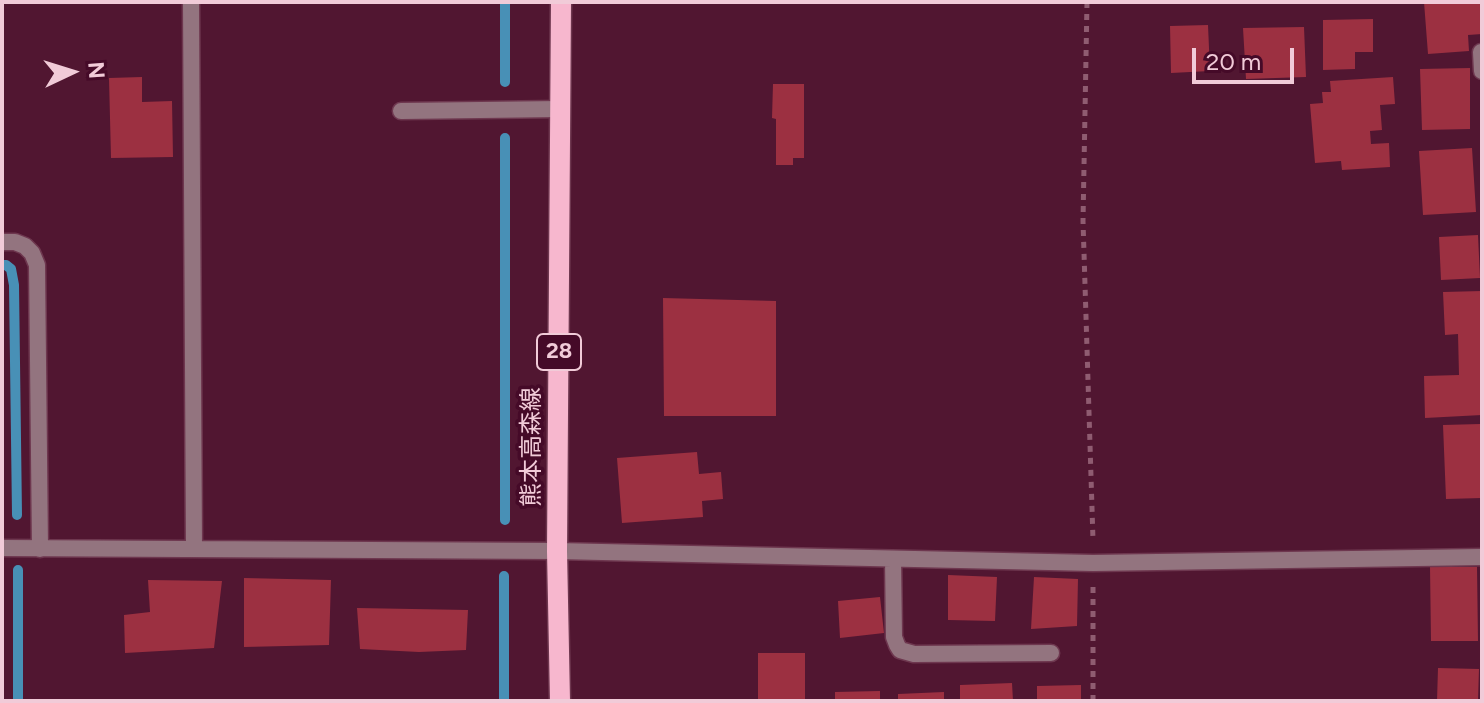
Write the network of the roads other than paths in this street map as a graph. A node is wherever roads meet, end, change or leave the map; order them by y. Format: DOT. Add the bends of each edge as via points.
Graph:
graph roads {
  1 [pos="191,2"];
  2 [pos="561,2"];
  3 [pos="1481,52"];
  4 [pos="1482,71"];
  5 [pos="560,109"];
  6 [pos="401,111"];
  7 [pos="2,242"];
  8 [pos="2,548"];
  9 [pos="40,549"];
  10 [pos="194,549"];
  11 [pos="557,551"];
  12 [pos="1482,557"];
  13 [pos="893,559"];
  14 [pos="1051,653"];
  15 [pos="560,701"];
  1 -- 10 [label="street"];
  2 -- 5 [label="main road, 熊本高森線 / 28"];
  3 -- 4 [label="street"];
  5 -- 6 [label="street"];
  5 -- 11 [label="main road, 熊本高森線 / 28"];
  7 -- 9 [label="street" via="25,246 37,265"];
  8 -- 9 [label="street"];
  9 -- 10 [label="street"];
  10 -- 11 [label="street"];
  11 -- 13 [label="street"];
  11 -- 15 [label="main road, 熊本高森線 / 28"];
  12 -- 13 [label="street" via="1093,563"];
  13 -- 14 [label="street" via="894,637 900,650"];
}
